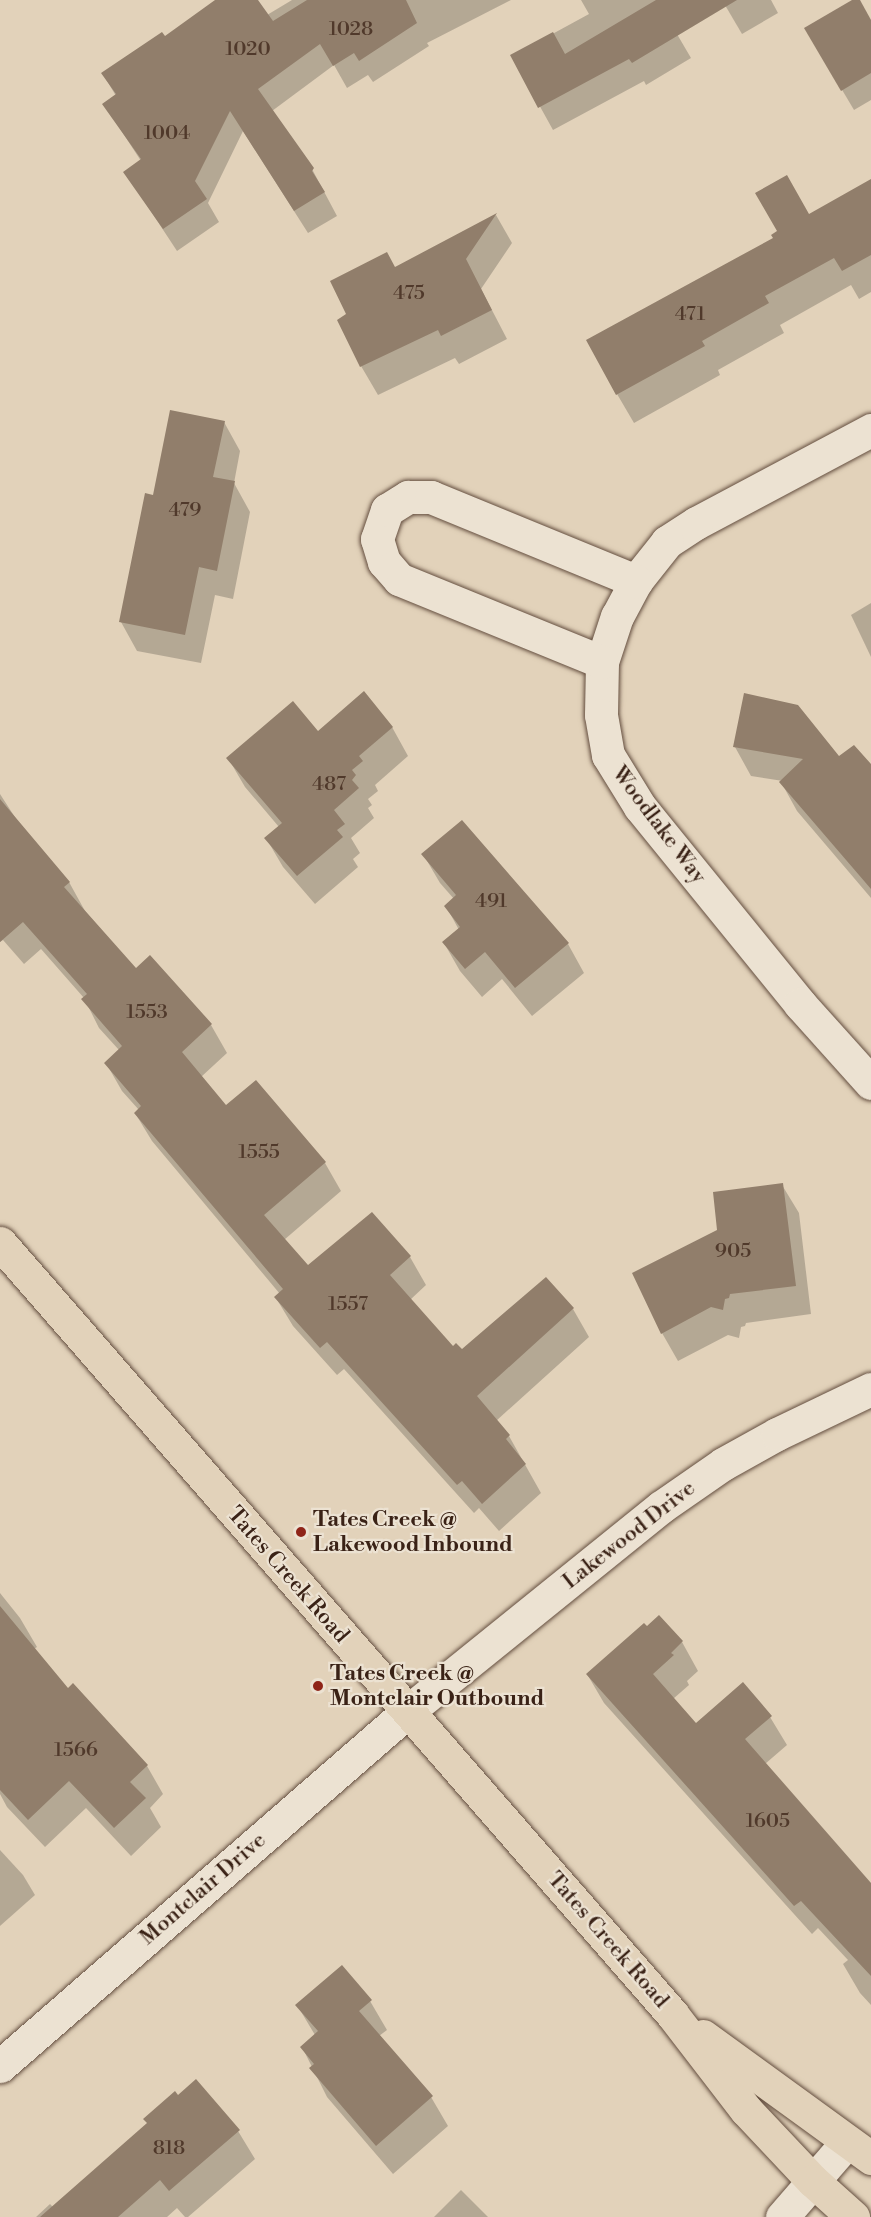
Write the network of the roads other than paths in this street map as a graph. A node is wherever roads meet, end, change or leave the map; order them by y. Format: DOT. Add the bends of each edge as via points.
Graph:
graph roads {
  1 [pos="871,430"];
  2 [pos="636,581"];
  3 [pos="602,662"];
  4 [pos="871,1083"];
  5 [pos="0,1243"];
  6 [pos="871,1389"];
  7 [pos="407,1712"];
  8 [pos="672,2014"];
  9 [pos="0,2066"];
  10 [pos="859,2150"];
  11 [pos="813,2181"];
  12 [pos="782,2217"];
  13 [pos="853,2217"];
  1 -- 2 [label="street, Woodlake Way" via="696,523 667,542"];
  2 -- 3 [label="street, Woodlake Way" via="617,616"];
  2 -- 3 [label="street" via="431,497 408,497 387,510 377,539 384,562 399,579"];
  3 -- 4 [label="street, Woodlake Way" via="602,715 608,755 640,807 800,1004"];
  5 -- 7 [label="main road, Tates Creek Road"];
  6 -- 7 [label="street, Lakewood Drive" via="723,1464 661,1508"];
  7 -- 8 [label="main road, Tates Creek Road"];
  7 -- 9 [label="street, Montclair Drive"];
  8 -- 10 [label="main road, Tates Creek Road"];
  8 -- 11 [label="main road, Tates Creek Road" via="746,2110"];
  10 -- 11 [label="street"];
  11 -- 12 [label="street"];
  11 -- 13 [label="main road, Tates Creek Road"];
}
